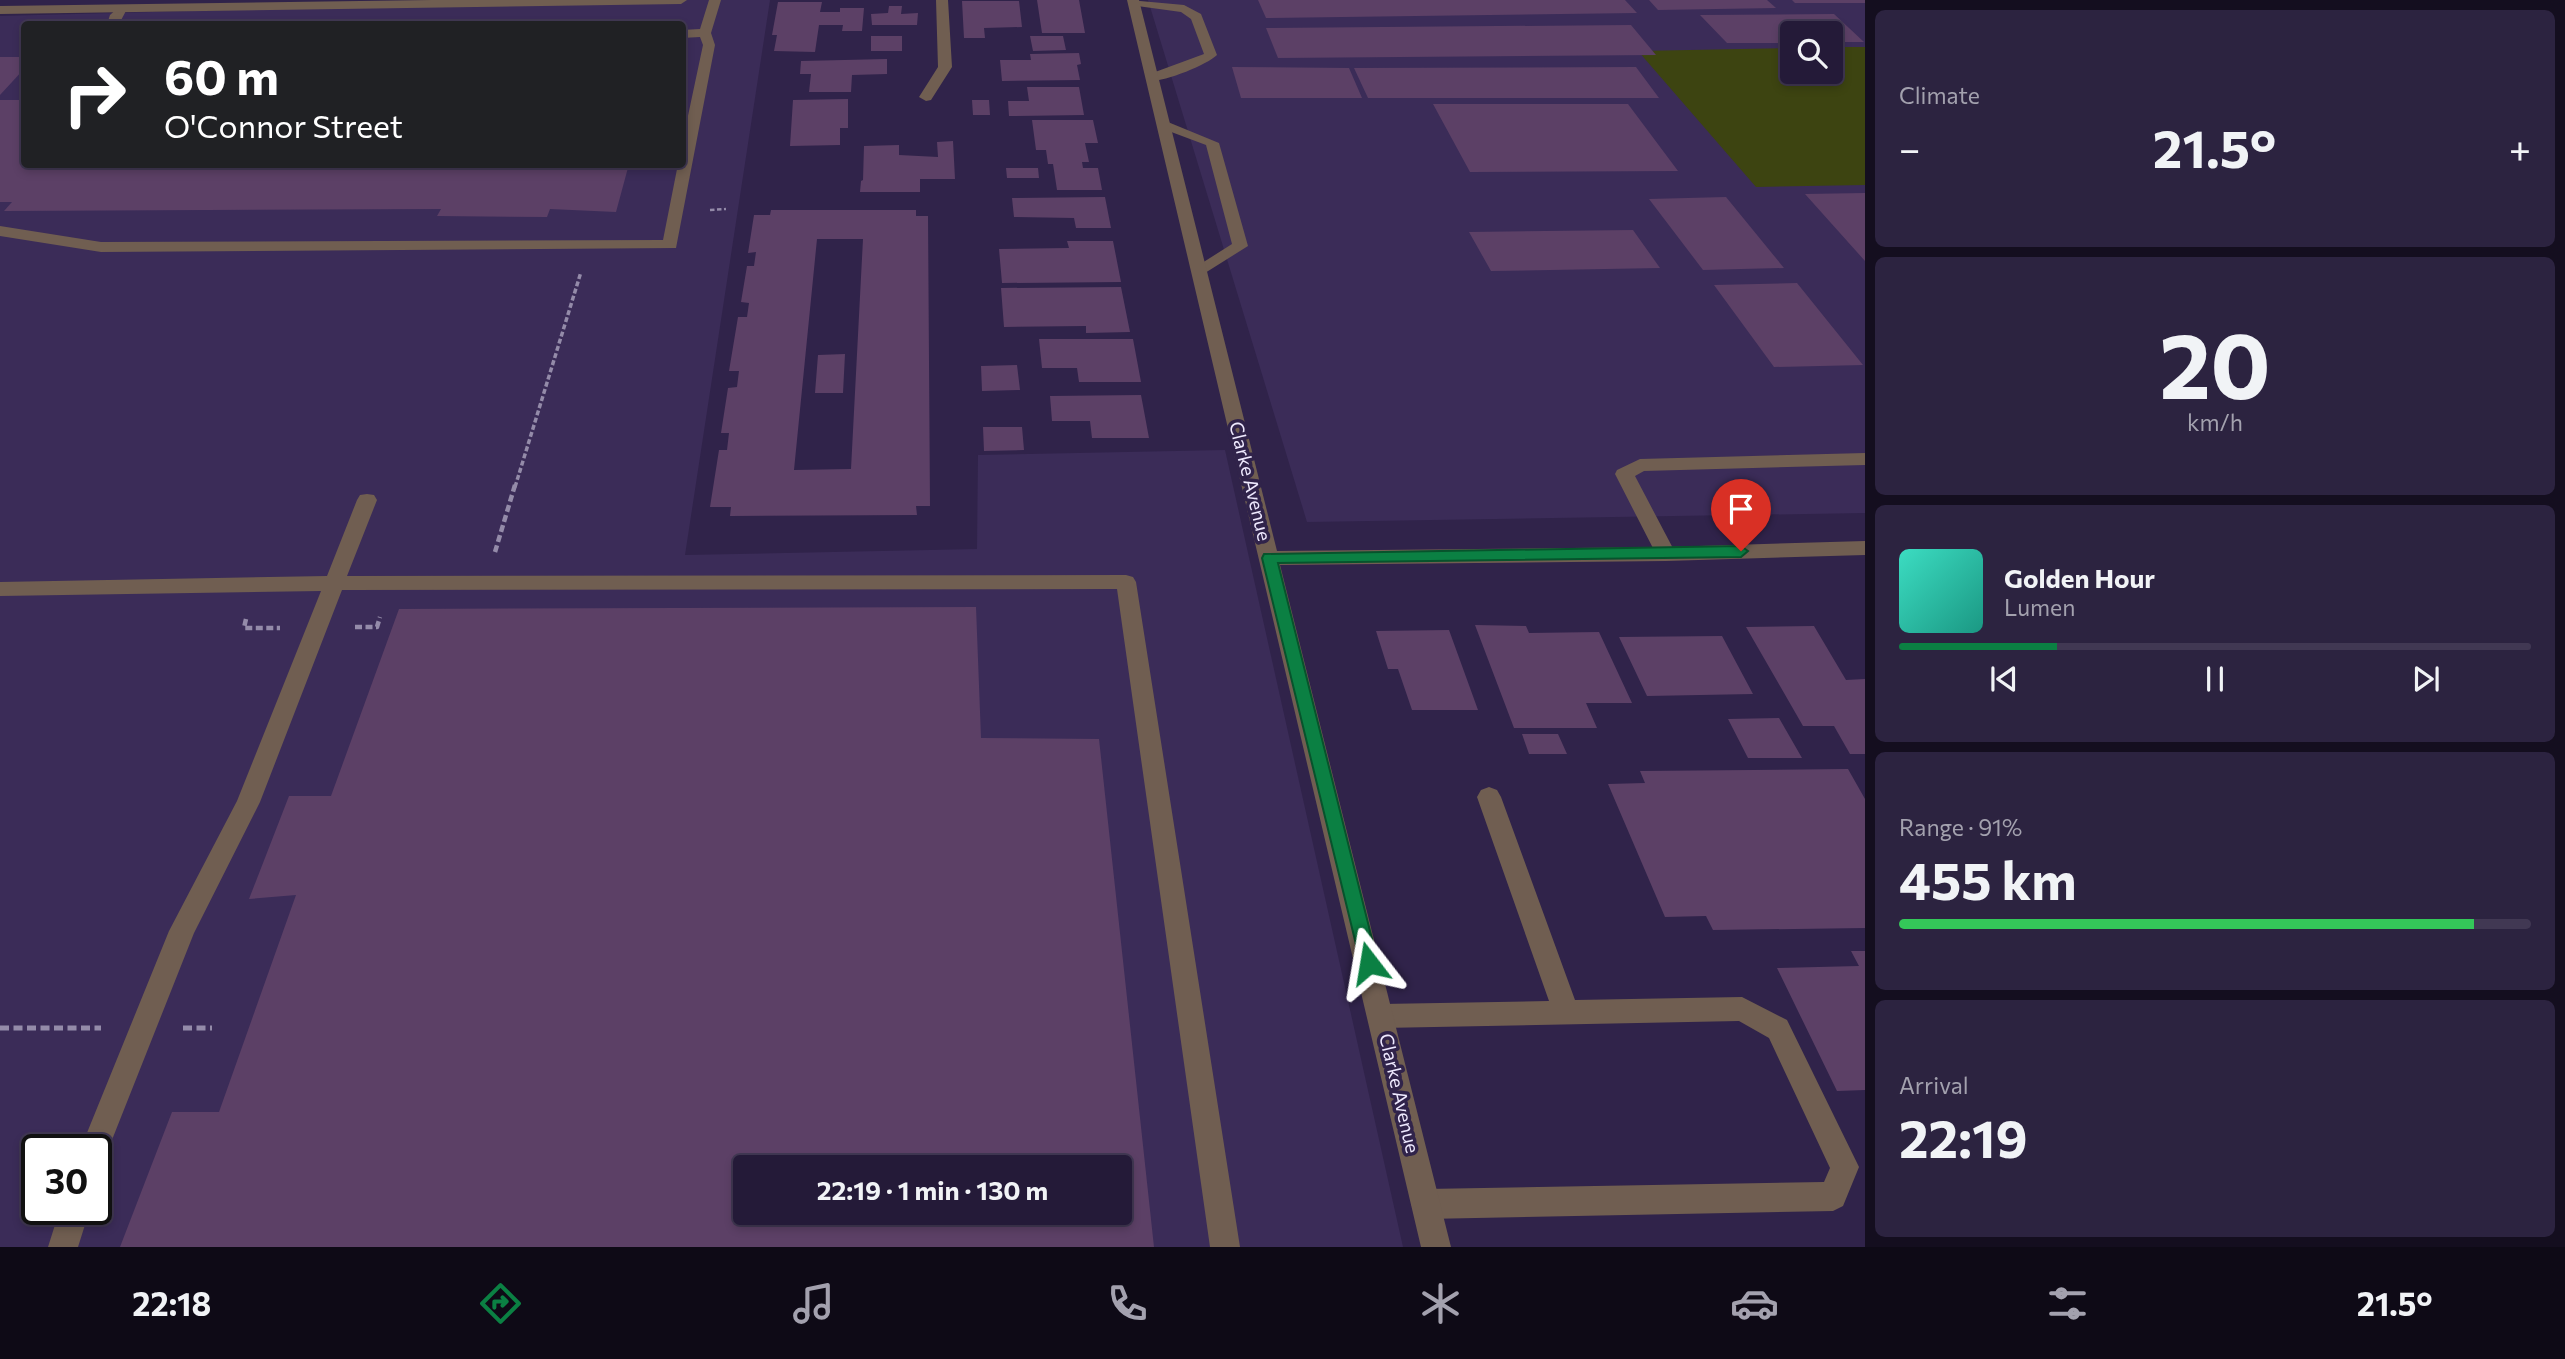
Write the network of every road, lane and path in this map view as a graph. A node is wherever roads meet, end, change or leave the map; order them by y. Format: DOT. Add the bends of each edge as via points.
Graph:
graph roads {
  1 [pos="681,0"];
  2 [pos="715,0"];
  3 [pos="942,0"];
  4 [pos="1134,1"];
  5 [pos="121,9"];
  6 [pos="0,10"];
  7 [pos="114,21"];
  8 [pos="705,33"];
  9 [pos="686,34"];
  10 [pos="1152,78"];
  11 [pos="926,97"];
  12 [pos="1163,124"];
  13 [pos="686,163"];
  14 [pos="685,168"];
  15 [pos="677,209"];
  16 [pos="726,209"];
  17 [pos="0,231"];
  18 [pos="589,244"];
  19 [pos="1199,270"];
  20 [pos="1865,459"];
  21 [pos="368,500"];
  22 [pos="1865,548"];
  23 [pos="494,552"];
  24 [pos="1666,554"];
  25 [pos="1269,558"];
  26 [pos="335,583"];
  27 [pos="0,589"];
  28 [pos="1489,797"];
  29 [pos="1566,1012"];
  30 [pos="1382,1016"];
  31 [pos="100,1134"];
  32 [pos="1426,1204"];
  33 [pos="70,1225"];
  34 [pos="63,1247"];
  35 [pos="1226,1247"];
  36 [pos="1436,1247"];
  1 -- 5 [label="street"];
  2 -- 8 [label="street"];
  3 -- 11 [label="street" via="945,67"];
  4 -- 10 [label="street, Clarke Avenue"];
  4 -- 10 [label="street" via="1184,9 1197,17 1211,55"];
  5 -- 6 [label="street"];
  5 -- 7 [label="street"];
  8 -- 9 [label="street"];
  8 -- 13 [label="street" via="709,45"];
  10 -- 12 [label="street, Clarke Avenue"];
  12 -- 19 [label="street, Clarke Avenue"];
  12 -- 19 [label="street" via="1212,142 1240,246"];
  14 -- 15 [label="street"];
  15 -- 16 [label="path"];
  15 -- 18 [label="street" via="670,245"];
  17 -- 18 [label="street" via="101,247"];
  18 -- 23 [label="path"];
  19 -- 25 [label="street, Clarke Avenue"];
  20 -- 24 [label="street" via="1640,466 1624,474"];
  21 -- 26 [label="street"];
  22 -- 24 [label="street"];
  24 -- 25 [label="street"];
  25 -- 30 [label="street, Clarke Avenue"];
  26 -- 27 [label="street"];
  26 -- 31 [label="street" via="248,802 182,932"];
  26 -- 35 [label="street" via="1126,582"];
  28 -- 29 [label="street"];
  29 -- 30 [label="street"];
  29 -- 32 [label="street" via="1742,1009 1778,1029 1845,1167 1833,1196"];
  30 -- 32 [label="street, Clarke Avenue"];
  32 -- 36 [label="street, Clarke Avenue"];
  33 -- 34 [label="street"];
}
